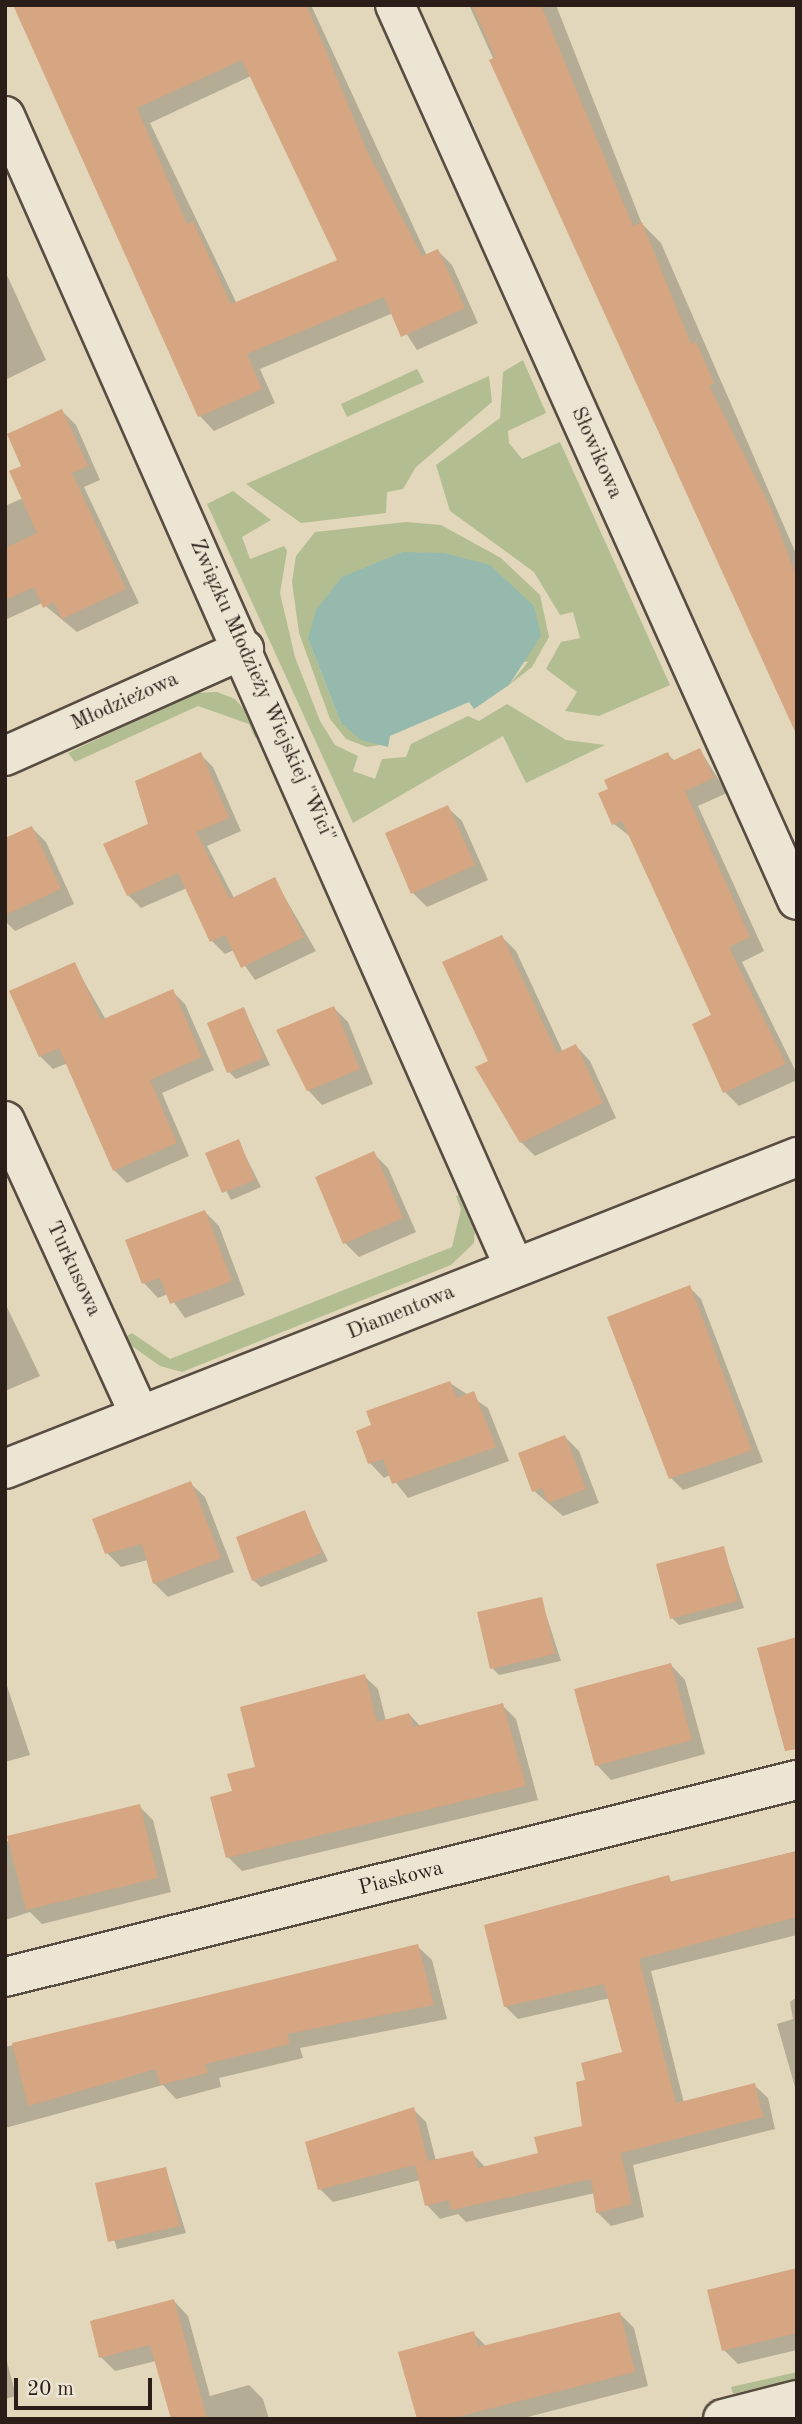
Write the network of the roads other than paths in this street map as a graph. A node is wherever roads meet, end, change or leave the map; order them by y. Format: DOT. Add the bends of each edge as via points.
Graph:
graph roads {
  1 [pos="395,5"];
  2 [pos="5,116"];
  3 [pos="244,649"];
  4 [pos="5,755"];
  5 [pos="797,900"];
  6 [pos="5,1121"];
  7 [pos="797,1157"];
  8 [pos="514,1267"];
  9 [pos="141,1416"];
  10 [pos="5,1469"];
  11 [pos="797,1780"];
  12 [pos="5,1977"];
  13 [pos="797,2400"];
  14 [pos="723,2419"];
  1 -- 5 [label="street, Słowikowa"];
  2 -- 3 [label="street, Związku Młodzieży Wiejskiej \"Wici\""];
  3 -- 4 [label="street, Młodzieżowa"];
  3 -- 8 [label="street, Związku Młodzieży Wiejskiej \"Wici\""];
  6 -- 9 [label="street, Turkusowa"];
  7 -- 8 [label="street, Diamentowa"];
  8 -- 9 [label="street, Diamentowa"];
  9 -- 10 [label="street, Diamentowa"];
  11 -- 12 [label="street, Piaskowa"];
  13 -- 14 [label="street"];
}
